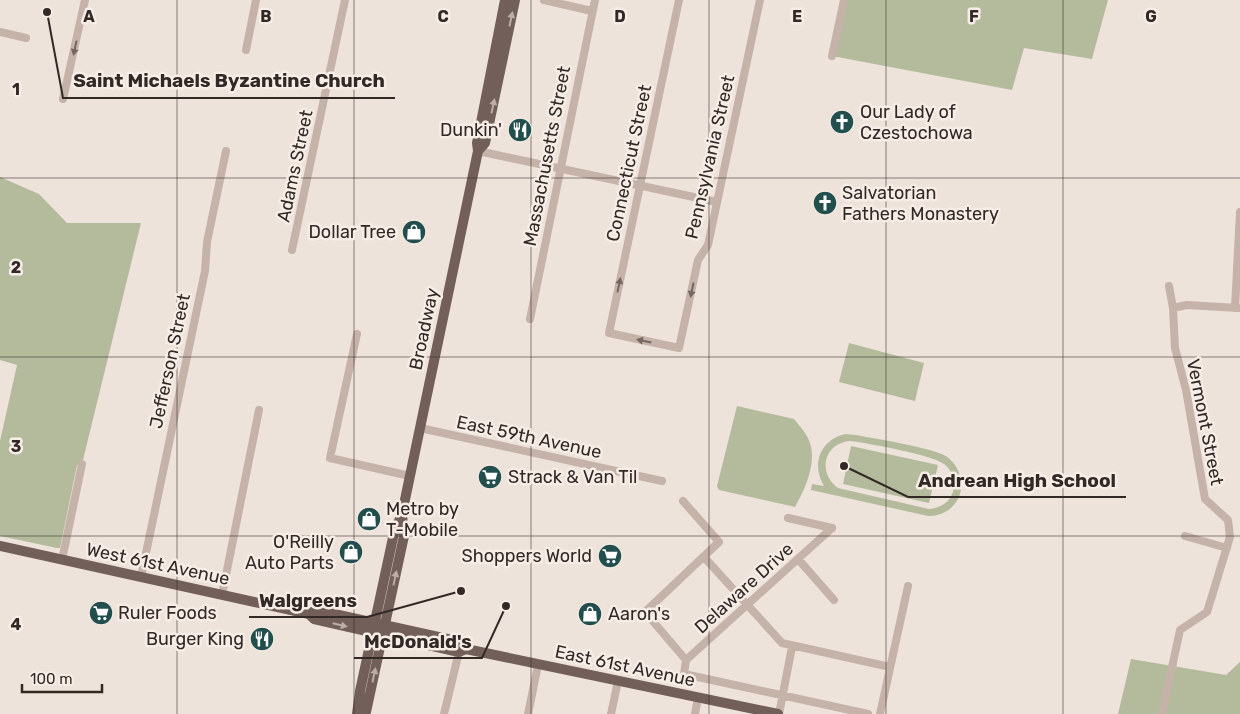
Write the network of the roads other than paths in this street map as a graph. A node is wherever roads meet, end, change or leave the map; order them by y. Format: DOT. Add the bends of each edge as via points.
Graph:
graph roads {
  1 [pos="85,0"];
  2 [pos="256,0"];
  3 [pos="345,0"];
  4 [pos="505,0"];
  5 [pos="515,0"];
  6 [pos="544,0"];
  7 [pos="595,0"];
  8 [pos="679,0"];
  9 [pos="760,0"];
  10 [pos="844,0"];
  11 [pos="592,11"];
  12 [pos="0,32"];
  13 [pos="26,38"];
  14 [pos="246,50"];
  15 [pos="832,56"];
  16 [pos="63,99"];
  17 [pos="226,151"];
  18 [pos="478,151"];
  19 [pos="560,169"];
  20 [pos="640,186"];
  21 [pos="717,202"];
  22 [pos="1240,212"];
  23 [pos="292,250"];
  24 [pos="1169,286"];
  25 [pos="1173,308"];
  26 [pos="1237,308"];
  27 [pos="530,319"];
  28 [pos="357,334"];
  29 [pos="679,348"];
  30 [pos="259,410"];
  31 [pos="420,428"];
  32 [pos="82,464"];
  33 [pos="410,476"];
  34 [pos="662,481"];
  35 [pos="683,501"];
  36 [pos="788,518"];
  37 [pos="1185,536"];
  38 [pos="0,546"];
  39 [pos="1227,548"];
  40 [pos="704,556"];
  41 [pos="798,559"];
  42 [pos="62,560"];
  43 [pos="141,577"];
  44 [pos="908,586"];
  45 [pos="222,595"];
  46 [pos="834,600"];
  47 [pos="748,603"];
  48 [pos="378,629"];
  49 [pos="792,647"];
  50 [pos="462,650"];
  51 [pos="686,660"];
  52 [pos="538,665"];
  53 [pos="890,667"];
  54 [pos="618,681"];
  55 [pos="782,696"];
  56 [pos="698,698"];
  57 [pos="357,714"];
  58 [pos="364,714"];
  59 [pos="444,714"];
  60 [pos="528,714"];
  61 [pos="611,714"];
  62 [pos="695,714"];
  63 [pos="778,714"];
  64 [pos="868,714"];
  65 [pos="880,714"];
  66 [pos="1162,714"];
  1 -- 16 [label="street, one-way"];
  2 -- 14 [label="street"];
  3 -- 23 [label="street, Adams Street"];
  4 -- 18 [label="main road, Broadway" via="476,142"];
  18 -- 5 [label="main road, Broadway, one-way" via="485,143"];
  6 -- 11 [label="street"];
  7 -- 11 [label="street, Massachusetts Street"];
  8 -- 20 [label="street, Connecticut Street"];
  9 -- 21 [label="street, Pennsylvania Street"];
  10 -- 15 [label="street"];
  11 -- 19 [label="street, Massachusetts Street"];
  12 -- 13 [label="street"];
  17 -- 43 [label="street, Jefferson Street" via="207,242 205,271"];
  18 -- 19 [label="street"];
  18 -- 31 [label="main road, Broadway"];
  19 -- 20 [label="street"];
  19 -- 27 [label="street, Massachusetts Street"];
  20 -- 21 [label="street"];
  29 -- 20 [label="street, Connecticut Street, one-way" via="609,333"];
  21 -- 29 [label="street, Pennsylvania Street, one-way" via="708,245 698,260"];
  22 -- 26 [label="street"];
  24 -- 25 [label="street, Vermont Street"];
  25 -- 26 [label="street" via="1186,305"];
  25 -- 39 [label="street, Vermont Street" via="1175,348 1206,499 1228,520 1230,536"];
  28 -- 33 [label="street" via="330,458"];
  30 -- 45 [label="street"];
  31 -- 33 [label="main road, Broadway"];
  31 -- 34 [label="street, East 59th Avenue"];
  32 -- 42 [label="street"];
  33 -- 48 [label="main road, Broadway" via="402,514 394,533"];
  35 -- 40 [label="street" via="719,542"];
  36 -- 41 [label="street, Delaware Drive" via="832,528"];
  37 -- 39 [label="street"];
  38 -- 42 [label="main road, West 61st Avenue"];
  39 -- 66 [label="street, Vermont Street" via="1207,612 1180,630"];
  40 -- 47 [label="street"];
  40 -- 51 [label="street" via="645,612"];
  41 -- 46 [label="street"];
  41 -- 47 [label="street, Delaware Drive"];
  42 -- 43 [label="main road, West 61st Avenue"];
  43 -- 45 [label="main road, West 61st Avenue"];
  44 -- 53 [label="street"];
  45 -- 48 [label="main road, West 61st Avenue" via="309,614 316,610"];
  47 -- 49 [label="street" via="782,643"];
  47 -- 51 [label="street, Delaware Drive"];
  48 -- 50 [label="main road, East 61st Avenue"];
  48 -- 57 [label="main road, Broadway"];
  58 -- 48 [label="main road, Broadway, one-way"];
  49 -- 53 [label="street"];
  49 -- 55 [label="street"];
  50 -- 52 [label="main road, East 61st Avenue"];
  50 -- 59 [label="street"];
  51 -- 55 [label="street" via="684,674"];
  52 -- 54 [label="main road, East 61st Avenue"];
  52 -- 60 [label="street"];
  53 -- 65 [label="street"];
  54 -- 56 [label="main road, East 61st Avenue"];
  54 -- 61 [label="street"];
  55 -- 63 [label="street"];
  55 -- 64 [label="street"];
  56 -- 62 [label="street"];
  56 -- 63 [label="main road, East 61st Avenue"];
}
